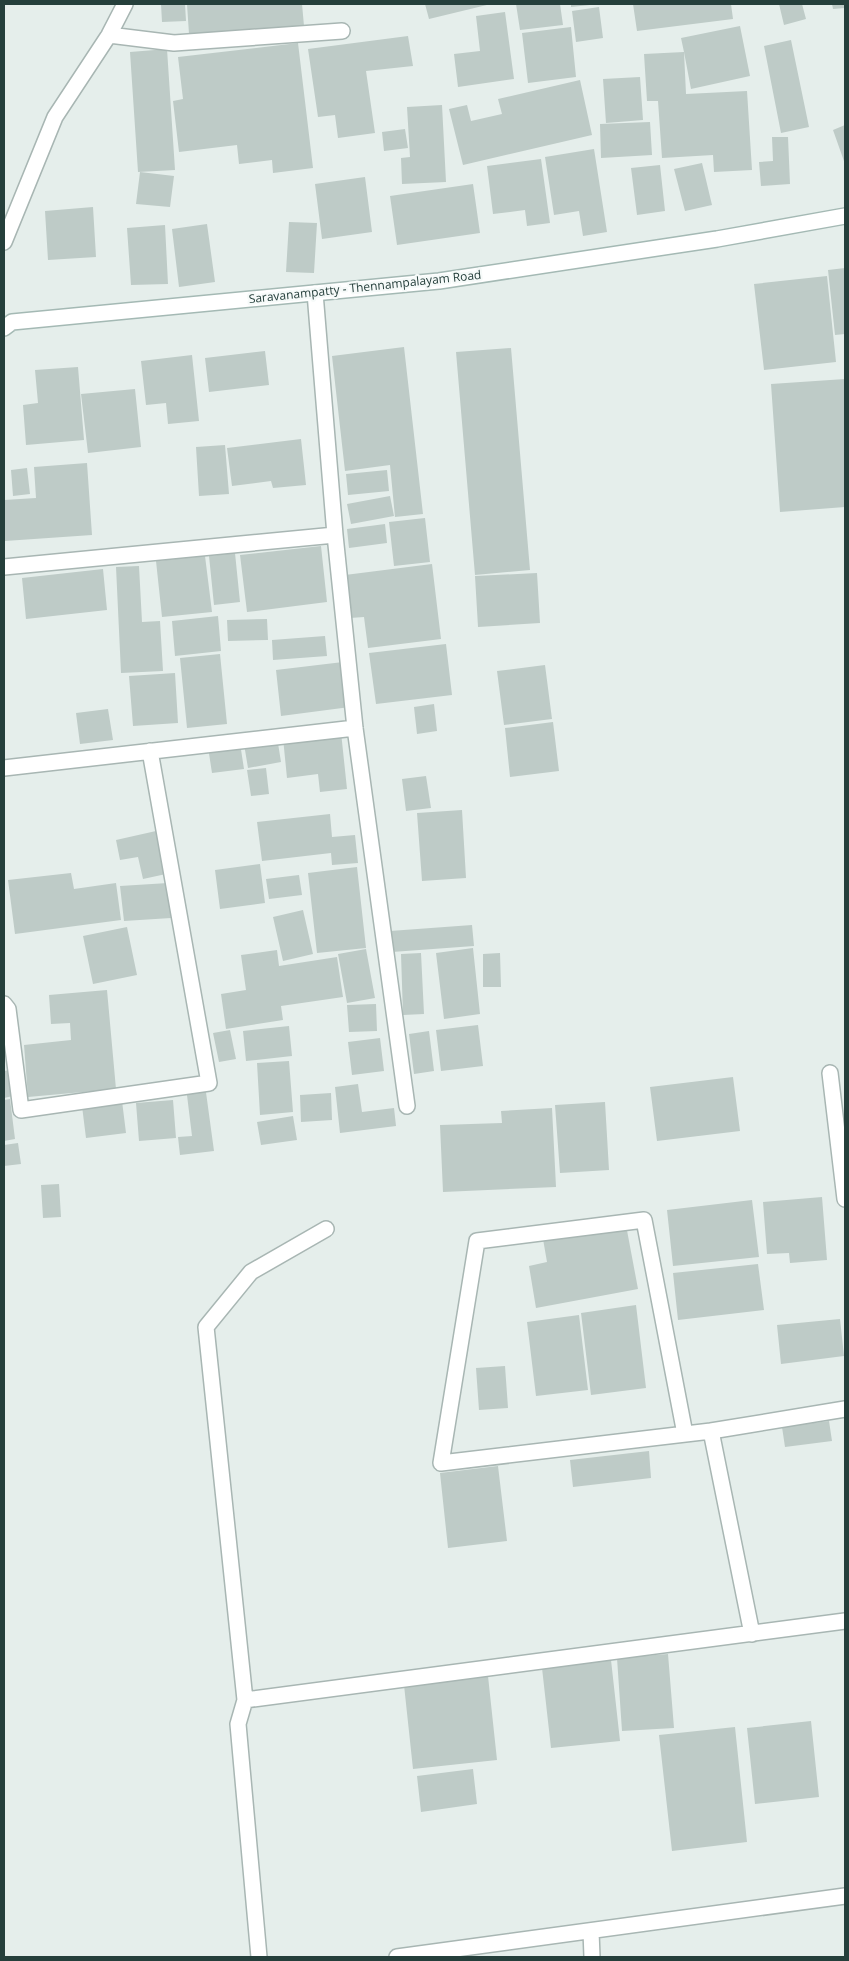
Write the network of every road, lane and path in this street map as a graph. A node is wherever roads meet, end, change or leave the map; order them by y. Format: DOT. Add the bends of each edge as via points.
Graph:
graph roads {
  1 [pos="125,4"];
  2 [pos="342,31"];
  3 [pos="110,35"];
  4 [pos="845,216"];
  5 [pos="4,242"];
  6 [pos="315,293"];
  7 [pos="4,328"];
  8 [pos="335,535"];
  9 [pos="4,568"];
  10 [pos="355,728"];
  11 [pos="150,751"];
  12 [pos="4,768"];
  13 [pos="4,1004"];
  14 [pos="830,1073"];
  15 [pos="407,1106"];
  16 [pos="845,1199"];
  17 [pos="326,1229"];
  18 [pos="845,1409"];
  19 [pos="711,1431"];
  20 [pos="685,1434"];
  21 [pos="845,1621"];
  22 [pos="752,1634"];
  23 [pos="245,1700"];
  24 [pos="845,1896"];
  25 [pos="591,1931"];
  26 [pos="259,1957"];
  27 [pos="397,1957"];
  28 [pos="592,1957"];
  1 -- 3 [label="street"];
  2 -- 3 [label="street" via="174,43"];
  3 -- 5 [label="street" via="55,117"];
  4 -- 6 [label="street, Saravanampatty - Thennampalayam Road" via="439,281"];
  6 -- 7 [label="street, Saravanampatty - Thennampalayam Road" via="12,322"];
  6 -- 8 [label="street"];
  8 -- 9 [label="street"];
  8 -- 10 [label="street"];
  10 -- 11 [label="street"];
  10 -- 15 [label="street"];
  11 -- 12 [label="street"];
  11 -- 13 [label="street" via="209,1083 21,1110 8,1009"];
  14 -- 16 [label="street"];
  17 -- 23 [label="street" via="250,1272 206,1327"];
  18 -- 19 [label="street"];
  19 -- 20 [label="street"];
  19 -- 22 [label="street"];
  20 -- 20 [label="street" via="441,1463 477,1241 644,1220"];
  21 -- 22 [label="street"];
  22 -- 23 [label="street"];
  23 -- 26 [label="street" via="238,1724"];
  24 -- 25 [label="street"];
  25 -- 27 [label="street"];
  25 -- 28 [label="street"];
}
